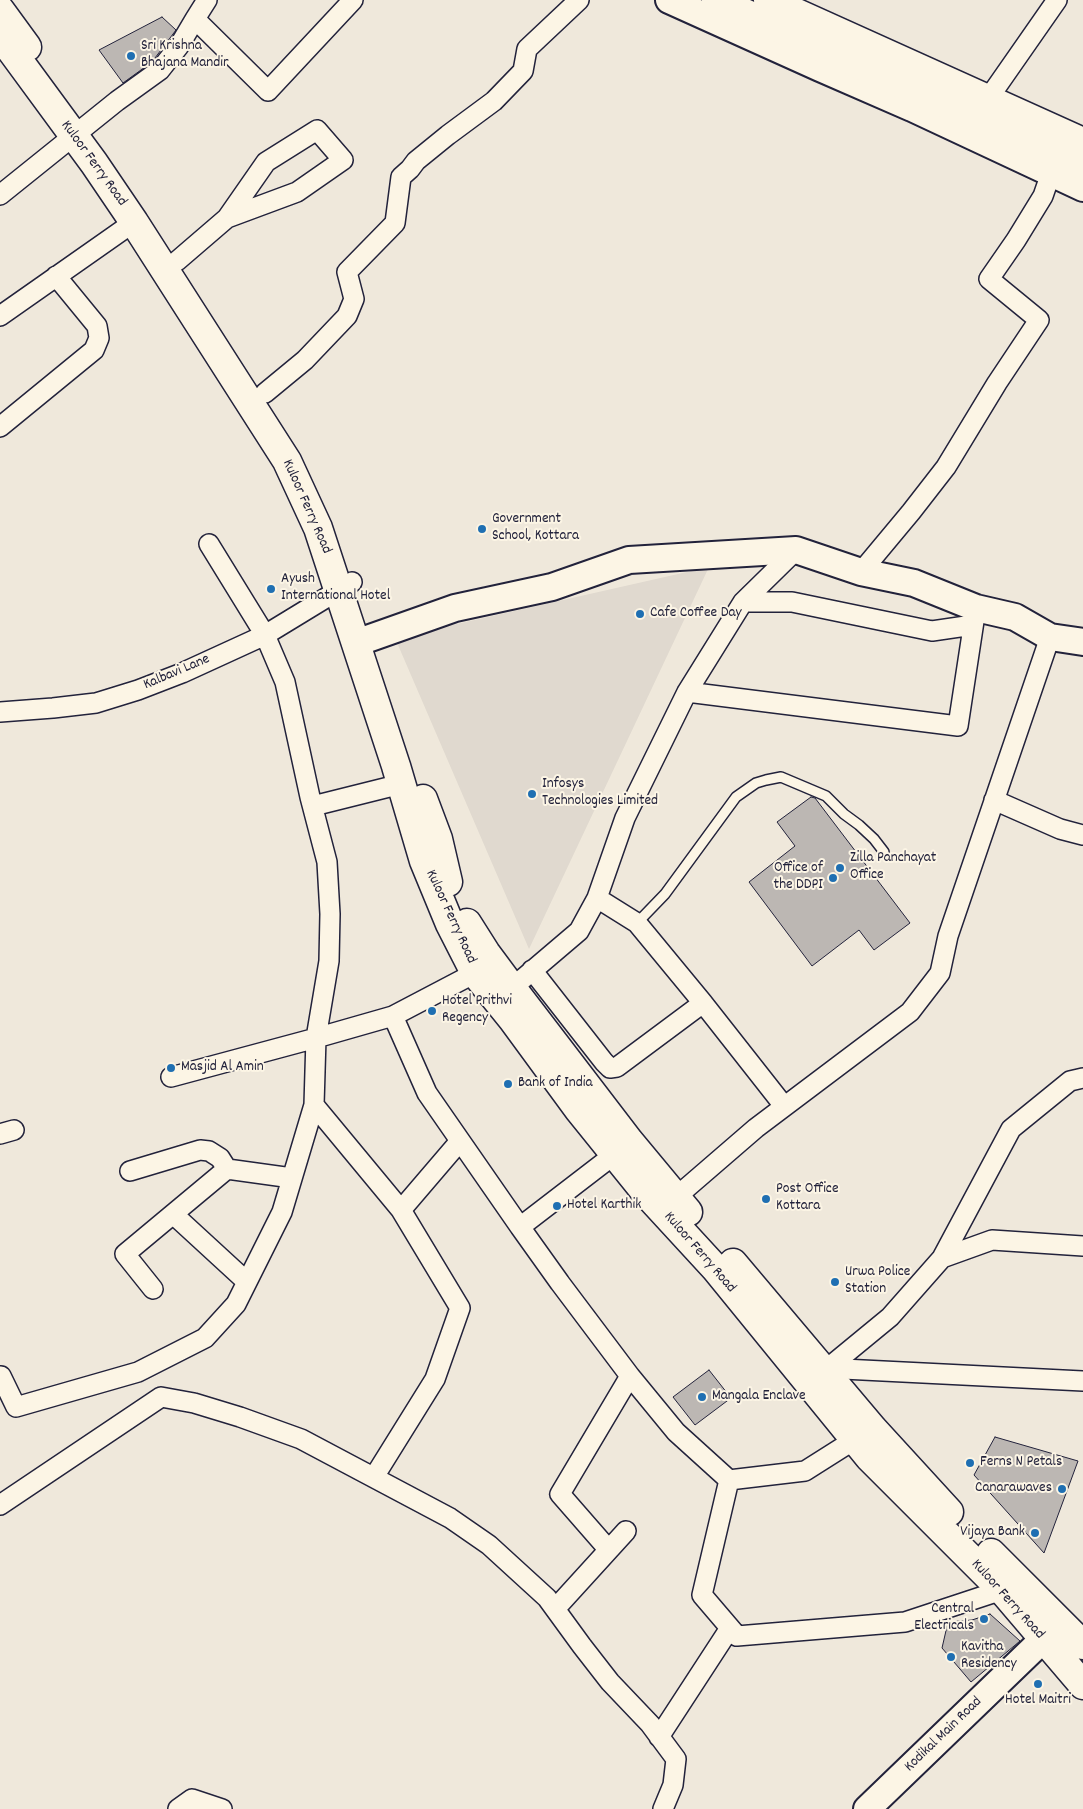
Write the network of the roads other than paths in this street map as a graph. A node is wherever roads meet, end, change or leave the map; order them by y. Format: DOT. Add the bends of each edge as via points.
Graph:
graph roads {
  1 [pos="207,0"];
  2 [pos="353,0"];
  3 [pos="579,0"];
  4 [pos="668,0"];
  5 [pos="716,0"];
  6 [pos="1057,0"];
  7 [pos="782,3"];
  8 [pos="0,10"];
  9 [pos="195,18"];
  10 [pos="0,35"];
  11 [pos="988,99"];
  12 [pos="79,132"];
  13 [pos="1083,142"];
  14 [pos="1083,166"];
  15 [pos="1051,173"];
  16 [pos="1083,188"];
  17 [pos="0,195"];
  18 [pos="227,218"];
  19 [pos="134,222"];
  20 [pos="177,261"];
  21 [pos="56,276"];
  22 [pos="0,316"];
  23 [pos="265,393"];
  24 [pos="0,427"];
  25 [pos="209,544"];
  26 [pos="796,550"];
  27 [pos="861,572"];
  28 [pos="346,586"];
  29 [pos="742,602"];
  30 [pos="974,616"];
  31 [pos="265,636"];
  32 [pos="1050,637"];
  33 [pos="364,640"];
  34 [pos="1083,642"];
  35 [pos="686,692"];
  36 [pos="0,712"];
  37 [pos="401,784"];
  38 [pos="994,800"];
  39 [pos="313,806"];
  40 [pos="1083,836"];
  41 [pos="884,852"];
  42 [pos="597,898"];
  43 [pos="637,923"];
  44 [pos="532,970"];
  45 [pos="475,973"];
  46 [pos="512,988"];
  47 [pos="703,1002"];
  48 [pos="393,1016"];
  49 [pos="316,1038"];
  50 [pos="172,1077"];
  51 [pos="1083,1078"];
  52 [pos="314,1105"];
  53 [pos="784,1106"];
  54 [pos="460,1141"];
  55 [pos="615,1154"];
  56 [pos="227,1169"];
  57 [pos="130,1171"];
  58 [pos="292,1178"];
  59 [pos="668,1203"];
  60 [pos="402,1210"];
  61 [pos="173,1214"];
  62 [pos="520,1227"];
  63 [pos="1083,1246"];
  64 [pos="942,1258"];
  65 [pos="247,1282"];
  66 [pos="153,1289"];
  67 [pos="826,1368"];
  68 [pos="0,1376"];
  69 [pos="630,1376"];
  70 [pos="1083,1381"];
  71 [pos="854,1440"];
  72 [pos="374,1477"];
  73 [pos="730,1480"];
  74 [pos="0,1505"];
  75 [pos="626,1531"];
  76 [pos="608,1549"];
  77 [pos="1002,1590"];
  78 [pos="555,1609"];
  79 [pos="730,1628"];
  80 [pos="1052,1631"];
  81 [pos="1083,1645"];
  82 [pos="1083,1685"];
  83 [pos="659,1737"];
  84 [pos="178,1809"];
  85 [pos="222,1809"];
  86 [pos="663,1809"];
  87 [pos="867,1809"];
  1 -- 9 [label="street"];
  2 -- 9 [label="street" via="268,91"];
  3 -- 23 [label="street" via="527,49 523,70 494,101 448,135 401,177 395,223 347,272 354,299 347,316 305,360"];
  4 -- 15 [label="street"];
  5 -- 14 [label="main road"];
  6 -- 11 [label="street"];
  7 -- 11 [label="main road"];
  8 -- 12 [label="main road, Kuloor Ferry Road"];
  9 -- 12 [label="street" via="160,70"];
  10 -- 12 [label="main road, Kuloor Ferry Road"];
  11 -- 13 [label="main road"];
  12 -- 17 [label="street"];
  12 -- 19 [label="main road, Kuloor Ferry Road"];
  12 -- 20 [label="main road, Kuloor Ferry Road" via="123,177"];
  15 -- 16 [label="street"];
  15 -- 27 [label="street" via="1043,196 989,279 1039,320 946,467"];
  18 -- 18 [label="street" via="266,162 318,130 343,160 297,192"];
  18 -- 20 [label="street"];
  19 -- 21 [label="street"];
  19 -- 28 [label="main road, Kuloor Ferry Road" via="287,461"];
  20 -- 23 [label="main road, Kuloor Ferry Road"];
  21 -- 22 [label="street"];
  21 -- 24 [label="street" via="97,326 99,338 94,350"];
  23 -- 28 [label="main road, Kuloor Ferry Road" via="287,426 335,522"];
  25 -- 31 [label="street"];
  26 -- 27 [label="street"];
  26 -- 29 [label="street"];
  26 -- 33 [label="street" via="629,560 552,587 455,608"];
  27 -- 30 [label="street" via="914,583"];
  28 -- 31 [label="street, Kalbavi Lane"];
  28 -- 33 [label="main road, Kuloor Ferry Road"];
  29 -- 30 [label="street" via="792,602 932,631"];
  29 -- 35 [label="street"];
  30 -- 32 [label="street" via="1015,617"];
  30 -- 35 [label="street" via="958,726"];
  31 -- 36 [label="street, Kalbavi Lane" via="138,690 96,702"];
  31 -- 39 [label="street" via="286,682"];
  32 -- 34 [label="street"];
  32 -- 38 [label="street"];
  33 -- 37 [label="main road, Kuloor Ferry Road"];
  33 -- 46 [label="main road, Kuloor Ferry Road" via="438,839 452,899"];
  35 -- 42 [label="street" via="625,818"];
  37 -- 39 [label="street"];
  37 -- 45 [label="main road, Kuloor Ferry Road" via="424,862"];
  38 -- 40 [label="street"];
  38 -- 53 [label="street" via="948,936 940,973 910,1012"];
  39 -- 49 [label="street" via="327,862 330,914 329,961"];
  41 -- 43 [label="lane" via="826,796 781,777 766,780 736,797 665,894"];
  42 -- 43 [label="street"];
  42 -- 44 [label="street" via="579,931"];
  43 -- 47 [label="street"];
  44 -- 46 [label="street"];
  44 -- 47 [label="street" via="610,1068 617,1067"];
  45 -- 48 [label="street"];
  45 -- 55 [label="main road, Kuloor Ferry Road"];
  46 -- 59 [label="main road, Kuloor Ferry Road" via="629,1141"];
  47 -- 53 [label="street"];
  48 -- 49 [label="street"];
  48 -- 54 [label="street" via="427,1093"];
  49 -- 50 [label="street"];
  49 -- 52 [label="street"];
  51 -- 64 [label="street" via="1070,1081 1011,1129"];
  52 -- 58 [label="street"];
  52 -- 60 [label="street"];
  53 -- 59 [label="street"];
  54 -- 60 [label="street"];
  54 -- 62 [label="street"];
  55 -- 59 [label="main road, Kuloor Ferry Road"];
  55 -- 62 [label="street"];
  56 -- 57 [label="street" via="220,1158 210,1151 200,1150"];
  56 -- 58 [label="street"];
  56 -- 61 [label="street"];
  58 -- 65 [label="street" via="282,1212"];
  59 -- 67 [label="main road, Kuloor Ferry Road" via="754,1287"];
  59 -- 71 [label="main road, Kuloor Ferry Road" via="715,1268"];
  60 -- 72 [label="street" via="460,1308 435,1379"];
  61 -- 65 [label="street"];
  61 -- 66 [label="street" via="125,1254"];
  62 -- 69 [label="street"];
  63 -- 64 [label="street" via="992,1240"];
  64 -- 67 [label="street" via="890,1317"];
  65 -- 68 [label="street" via="236,1304 205,1338 138,1372 16,1407"];
  67 -- 70 [label="street"];
  67 -- 80 [label="main road, Kuloor Ferry Road" via="873,1429"];
  69 -- 73 [label="street" via="676,1432"];
  69 -- 76 [label="street" via="560,1494"];
  71 -- 73 [label="street" via="805,1471"];
  71 -- 77 [label="main road, Kuloor Ferry Road"];
  72 -- 74 [label="street" via="301,1439 204,1406 162,1397"];
  72 -- 78 [label="street" via="450,1518 489,1545 548,1598"];
  73 -- 79 [label="street" via="702,1595"];
  75 -- 76 [label="street"];
  76 -- 78 [label="street"];
  77 -- 79 [label="street" via="905,1622 737,1636"];
  77 -- 80 [label="main road, Kuloor Ferry Road"];
  78 -- 83 [label="street" via="610,1682"];
  79 -- 83 [label="street"];
  80 -- 81 [label="main road, Kuloor Ferry Road"];
  80 -- 82 [label="main road, Kuloor Ferry Road"];
  80 -- 87 [label="street, Kodikal Main Road"];
  83 -- 86 [label="street" via="676,1759 673,1785"];
  84 -- 85 [label="street" via="192,1799"];
}
